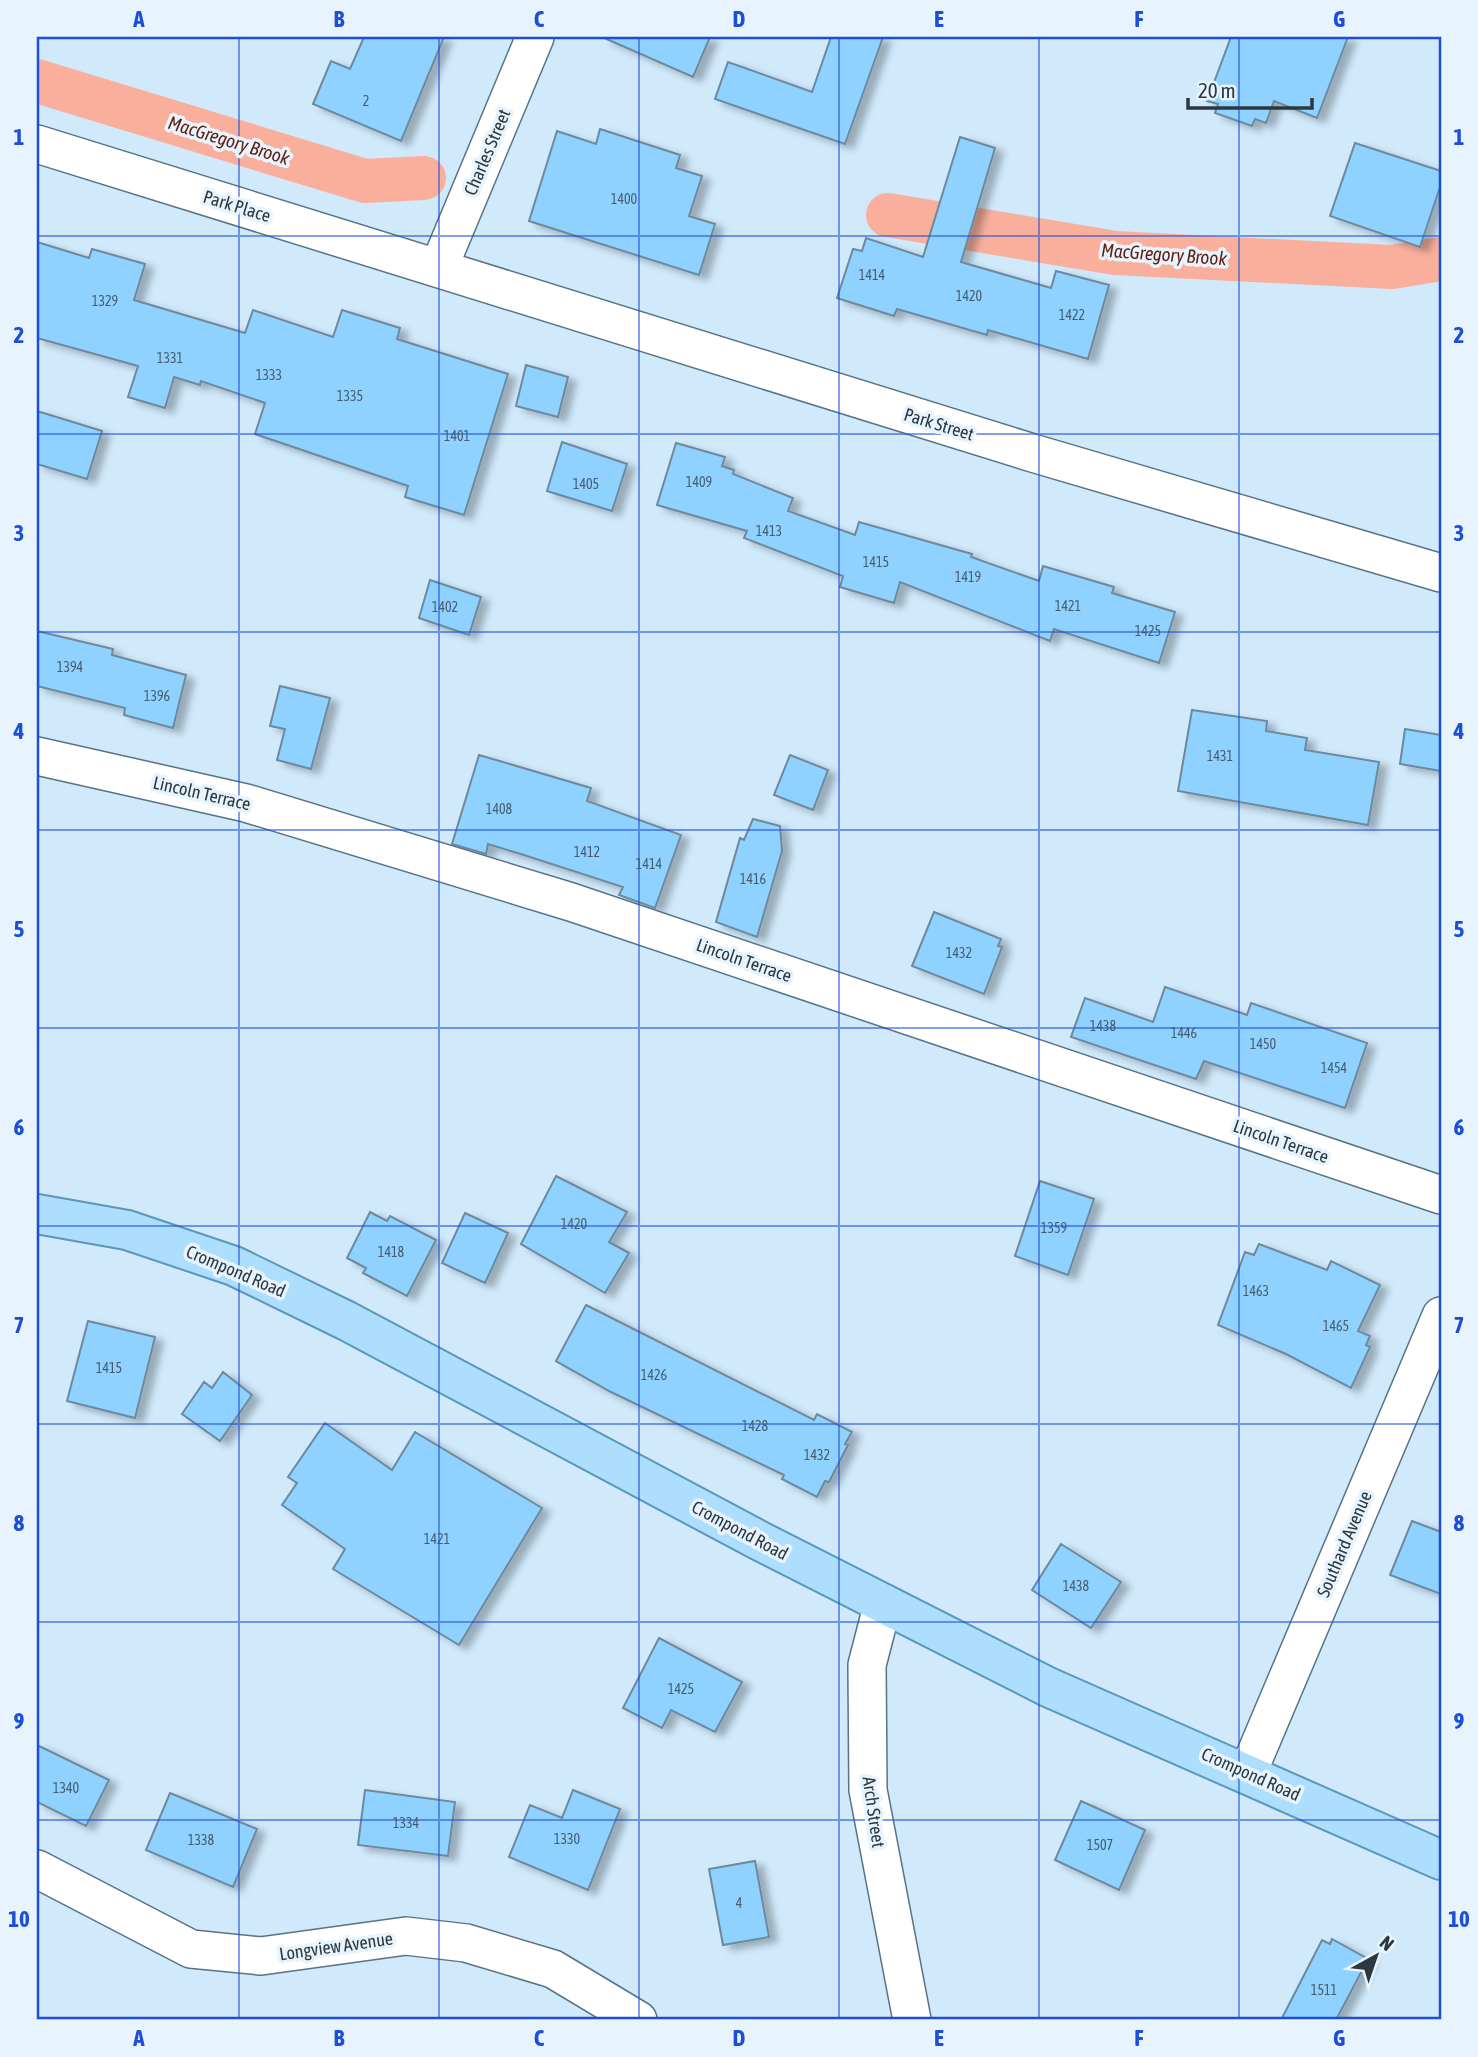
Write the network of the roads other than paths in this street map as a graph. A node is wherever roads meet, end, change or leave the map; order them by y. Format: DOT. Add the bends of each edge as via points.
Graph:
graph roads {
  1 [pos="535,37"];
  2 [pos="37,144"];
  3 [pos="439,267"];
  4 [pos="1441,573"];
  5 [pos="37,756"];
  6 [pos="1441,1195"];
  7 [pos="37,1214"];
  8 [pos="1441,1316"];
  9 [pos="883,1603"];
  10 [pos="1248,1772"];
  11 [pos="1441,1860"];
  12 [pos="37,1869"];
  13 [pos="638,2020"];
  14 [pos="912,2020"];
  1 -- 3 [label="street, Charles Street"];
  2 -- 3 [label="street, Park Place"];
  3 -- 4 [label="street, Park Street" via="1036,454"];
  5 -- 6 [label="street, Lincoln Terrace" via="246,803 571,902"];
  7 -- 9 [label="main road, Crompond Road" via="127,1230 234,1266"];
  8 -- 10 [label="street, Southard Avenue"];
  9 -- 10 [label="main road, Crompond Road" via="1048,1686"];
  9 -- 14 [label="street, Arch Street" via="867,1665 868,1790"];
  10 -- 11 [label="main road, Crompond Road"];
  12 -- 13 [label="street, Longview Avenue" via="191,1949 261,1956 405,1936 466,1942 553,1969"];
}
